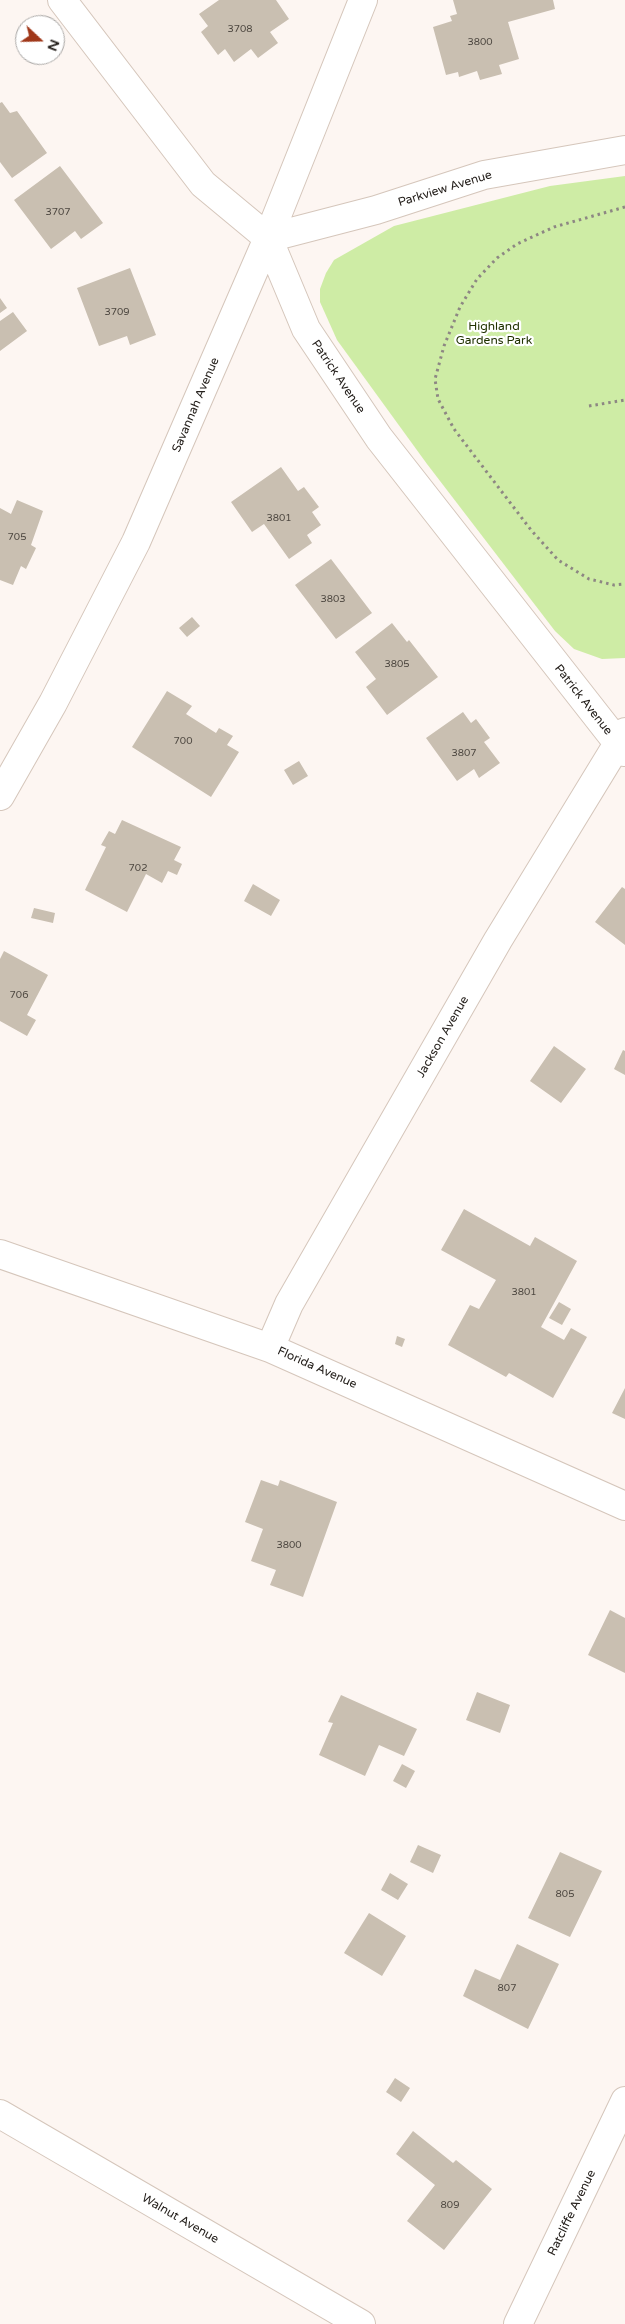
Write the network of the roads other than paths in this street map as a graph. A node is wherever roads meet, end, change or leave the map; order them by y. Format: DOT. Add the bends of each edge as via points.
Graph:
graph roads {
  1 [pos="62,0"];
  2 [pos="363,0"];
  3 [pos="625,150"];
  4 [pos="268,238"];
  5 [pos="622,743"];
  6 [pos="0,796"];
  7 [pos="0,1254"];
  8 [pos="270,1348"];
  9 [pos="625,1506"];
  10 [pos="625,2101"];
  11 [pos="0,2114"];
  12 [pos="348,2321"];
  13 [pos="518,2324"];
  1 -- 4 [label="street, Patrick Avenue" via="203,184"];
  2 -- 4 [label="street, Savannah Avenue"];
  3 -- 4 [label="street, Parkview Avenue" via="484,176 376,210"];
  4 -- 5 [label="street, Patrick Avenue" via="306,329 379,438"];
  4 -- 6 [label="street, Savannah Avenue" via="136,542 53,703"];
  5 -- 8 [label="street, Jackson Avenue" via="498,940 304,1278"];
  7 -- 8 [label="street, Florida Avenue"];
  8 -- 9 [label="street, Florida Avenue"];
  10 -- 13 [label="street, Ratcliffe Avenue"];
  11 -- 12 [label="street, Walnut Avenue"];
}
